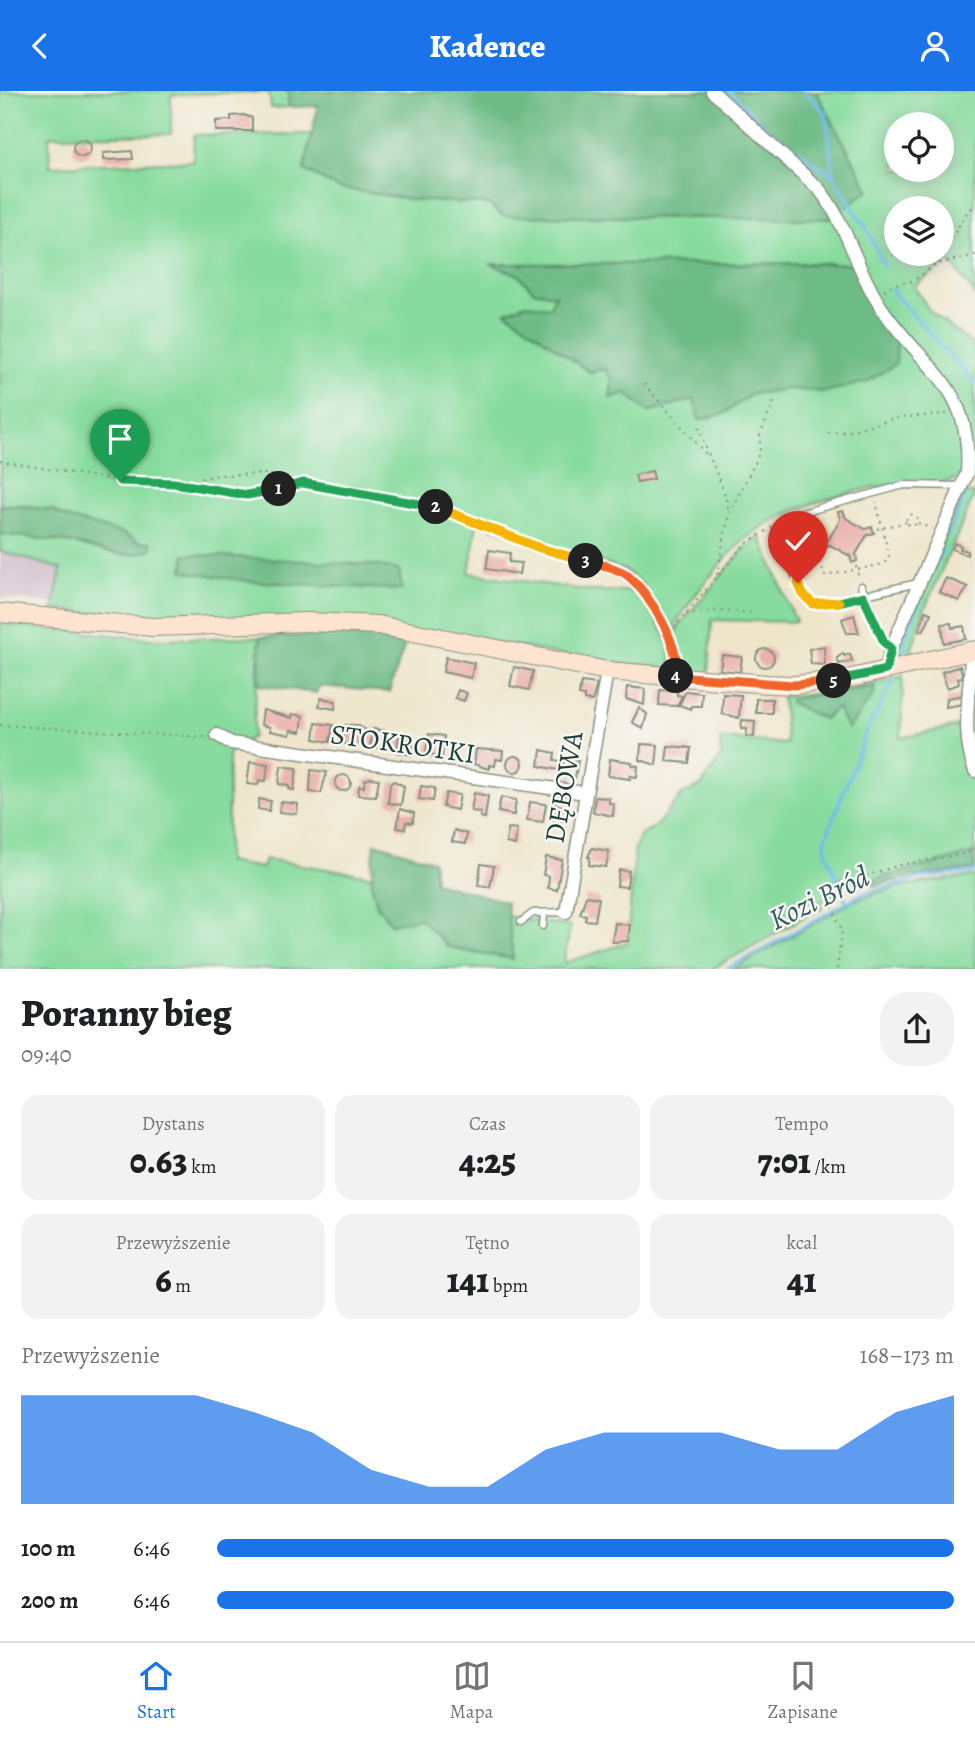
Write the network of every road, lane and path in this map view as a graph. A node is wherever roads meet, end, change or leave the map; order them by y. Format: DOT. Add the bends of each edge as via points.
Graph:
graph roads {
  1 [pos="712,91"];
  2 [pos="975,204"];
  3 [pos="954,234"];
  4 [pos="975,255"];
  5 [pos="954,260"];
  6 [pos="934,266"];
  7 [pos="877,300"];
  8 [pos="643,384"];
  9 [pos="775,399"];
  10 [pos="958,413"];
  11 [pos="699,427"];
  12 [pos="828,433"];
  13 [pos="706,454"];
  14 [pos="0,461"];
  15 [pos="174,483"];
  16 [pos="303,483"];
  17 [pos="968,487"];
  18 [pos="874,493"];
  19 [pos="803,511"];
  20 [pos="729,513"];
  21 [pos="794,515"];
  22 [pos="907,522"];
  23 [pos="917,522"];
  24 [pos="882,527"];
  25 [pos="877,529"];
  26 [pos="941,533"];
  27 [pos="540,548"];
  28 [pos="818,561"];
  29 [pos="807,565"];
  30 [pos="856,568"];
  31 [pos="794,573"];
  32 [pos="717,575"];
  33 [pos="858,576"];
  34 [pos="918,583"];
  35 [pos="861,586"];
  36 [pos="863,596"];
  37 [pos="0,613"];
  38 [pos="756,613"];
  39 [pos="685,614"];
  40 [pos="673,635"];
  41 [pos="891,649"];
  42 [pos="973,650"];
  43 [pos="886,670"];
  44 [pos="607,671"];
  45 [pos="676,677"];
  46 [pos="0,725"];
  47 [pos="217,735"];
  48 [pos="975,771"];
  49 [pos="585,793"];
  50 [pos="975,849"];
  51 [pos="566,912"];
  52 [pos="544,914"];
  53 [pos="522,922"];
  54 [pos="542,926"];
  55 [pos="837,969"];
  1 -- 7 [label="street" via="833,206"];
  2 -- 3 [label="path"];
  4 -- 5 [label="path"];
  6 -- 7 [label="path" via="913,281 889,285"];
  7 -- 10 [label="street" via="940,374"];
  8 -- 13 [label="path"];
  9 -- 20 [label="path" via="760,435 760,451"];
  10 -- 12 [label="path" via="896,418"];
  10 -- 17 [label="street" via="967,446"];
  11 -- 13 [label="path"];
  13 -- 20 [label="path" via="726,493"];
  14 -- 15 [label="path" via="120,481"];
  15 -- 16 [label="path" via="219,475 268,474"];
  15 -- 16 [label="path" via="247,495"];
  16 -- 27 [label="path" via="441,508"];
  17 -- 18 [label="lane" via="904,485"];
  17 -- 26 [label="street"];
  18 -- 19 [label="lane"];
  18 -- 24 [label="path"];
  19 -- 21 [label="lane"];
  19 -- 28 [label="path"];
  20 -- 32 [label="path"];
  21 -- 32 [label="path" via="761,531"];
  22 -- 23 [label="path"];
  22 -- 23 [label="path" via="912,515"];
  22 -- 24 [label="path"];
  23 -- 26 [label="path"];
  24 -- 25 [label="path"];
  24 -- 30 [label="path" via="888,562"];
  26 -- 34 [label="street"];
  27 -- 45 [label="lane" via="625,573 641,588 670,641"];
  28 -- 29 [label="path"];
  28 -- 30 [label="path" via="828,577"];
  30 -- 33 [label="path"];
  31 -- 36 [label="lane" via="813,604"];
  32 -- 39 [label="path"];
  34 -- 36 [label="lane"];
  34 -- 41 [label="street"];
  35 -- 36 [label="lane"];
  36 -- 41 [label="lane"];
  37 -- 44 [label="street" via="153,627 307,622 378,625"];
  38 -- 39 [label="path"];
  39 -- 40 [label="path"];
  41 -- 43 [label="street"];
  42 -- 43 [label="street"];
  42 -- 48 [label="street" via="965,725"];
  43 -- 45 [label="street" via="794,685"];
  44 -- 45 [label="street"];
  44 -- 49 [label="street, DĘBOWA"];
  46 -- 47 [label="path" via="201,738"];
  47 -- 49 [label="street, STOKROTKI" via="232,743"];
  49 -- 51 [label="street, DĘBOWA"];
  50 -- 55 [label="path" via="899,865 825,890 838,916 842,943"];
  51 -- 52 [label="lane"];
  52 -- 53 [label="lane" via="533,913"];
  52 -- 54 [label="lane"];
}
